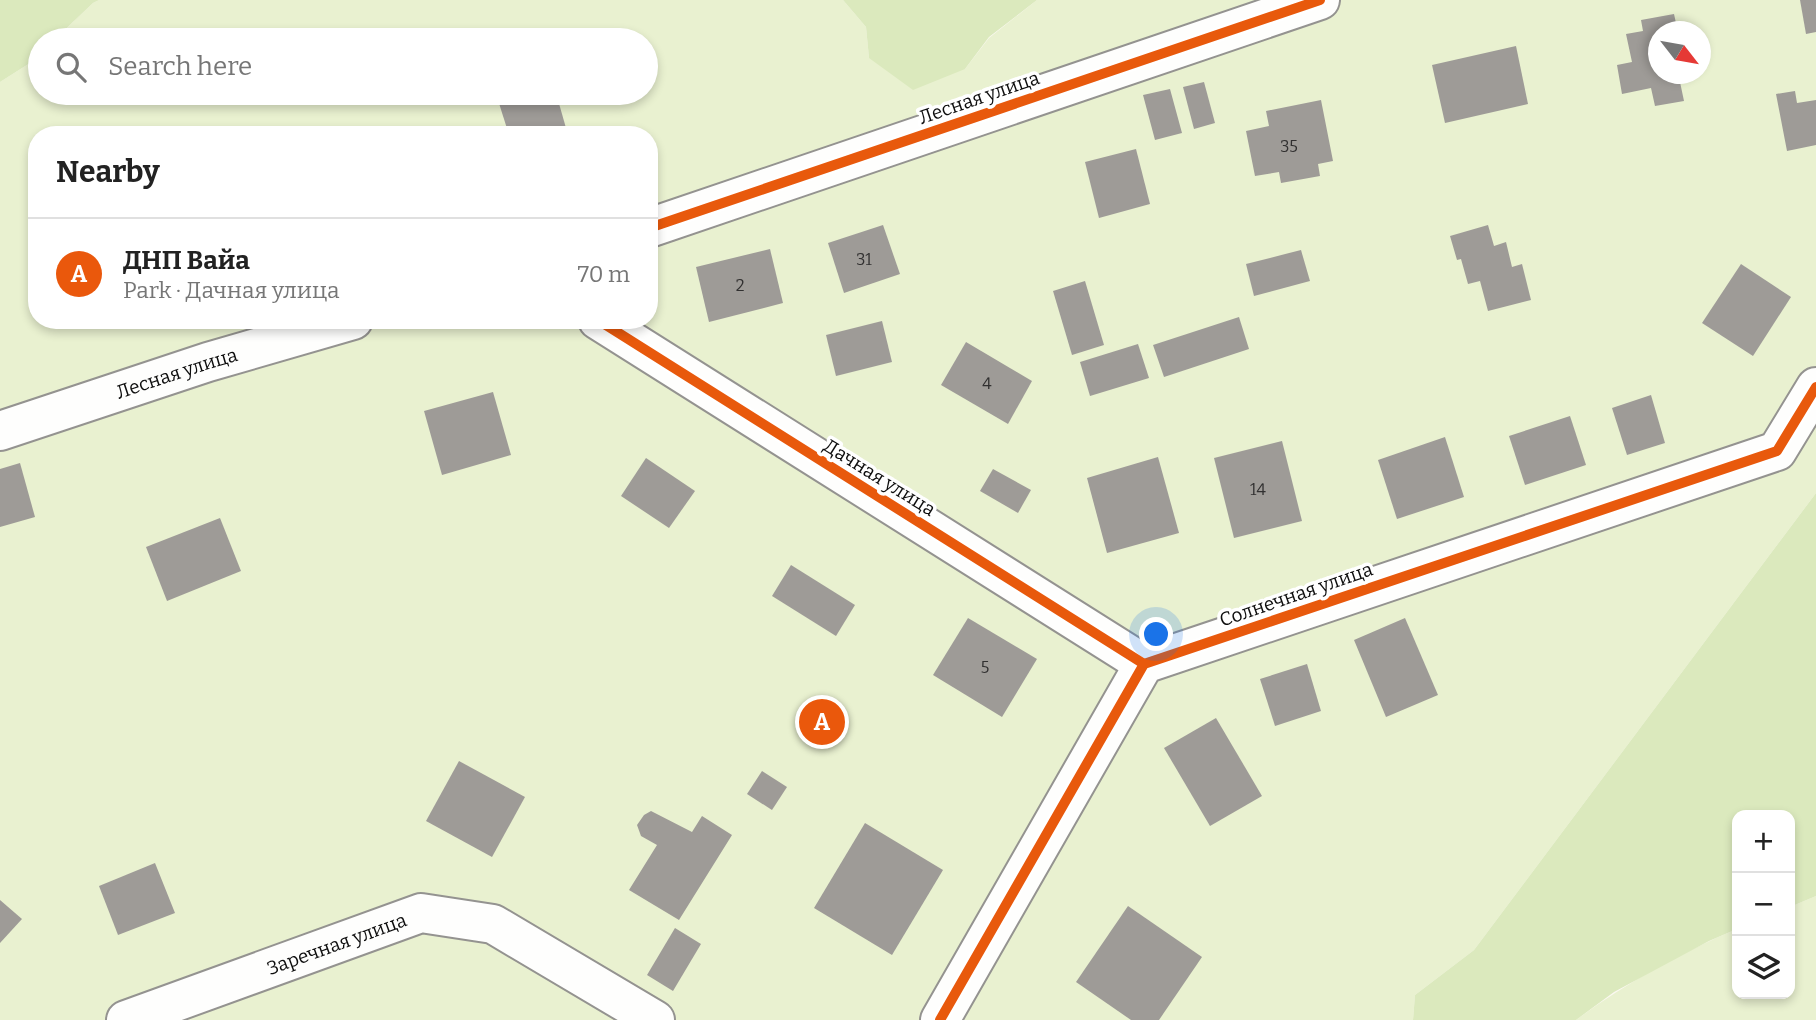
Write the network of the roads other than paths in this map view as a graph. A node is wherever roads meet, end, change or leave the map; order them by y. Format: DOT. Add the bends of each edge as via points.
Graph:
graph roads {
  1 [pos="1320,0"];
  2 [pos="658,225"];
  3 [pos="322,329"];
  4 [pos="612,329"];
  5 [pos="1816,387"];
  6 [pos="0,431"];
  7 [pos="1144,664"];
  8 [pos="126,1020"];
  9 [pos="655,1020"];
  10 [pos="940,1020"];
  1 -- 2 [label="street, Лесная улица"];
  3 -- 6 [label="street, Лесная улица"];
  4 -- 7 [label="street, Дачная улица"];
  5 -- 7 [label="street, Солнечная улица" via="1777,451"];
  7 -- 10 [label="street"];
  8 -- 9 [label="street, Заречная улица" via="421,913 493,924"];
}
